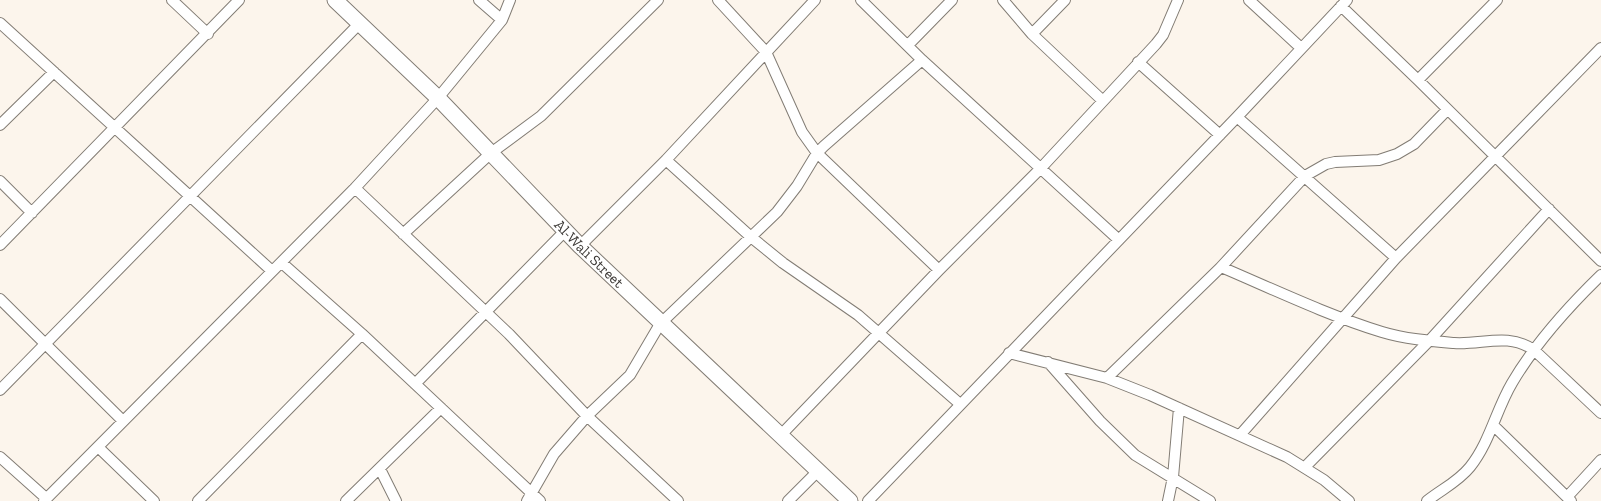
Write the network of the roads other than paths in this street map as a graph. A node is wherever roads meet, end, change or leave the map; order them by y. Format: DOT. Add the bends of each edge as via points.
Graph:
graph roads {
  1 [pos="172,0"];
  2 [pos="240,0"];
  3 [pos="335,0"];
  4 [pos="479,0"];
  5 [pos="510,0"];
  6 [pos="658,0"];
  7 [pos="718,0"];
  8 [pos="815,0"];
  9 [pos="861,0"];
  10 [pos="952,0"];
  11 [pos="1003,0"];
  12 [pos="1065,0"];
  13 [pos="1178,0"];
  14 [pos="1249,0"];
  15 [pos="1497,0"];
  16 [pos="1344,3"];
  17 [pos="502,20"];
  18 [pos="0,23"];
  19 [pos="360,24"];
  20 [pos="208,34"];
  21 [pos="1032,34"];
  22 [pos="908,45"];
  23 [pos="1301,48"];
  24 [pos="1601,48"];
  25 [pos="766,52"];
  26 [pos="922,60"];
  27 [pos="1138,62"];
  28 [pos="54,72"];
  29 [pos="1418,80"];
  30 [pos="438,98"];
  31 [pos="1103,101"];
  32 [pos="1447,110"];
  33 [pos="1238,117"];
  34 [pos="0,125"];
  35 [pos="115,128"];
  36 [pos="1220,135"];
  37 [pos="491,153"];
  38 [pos="817,153"];
  39 [pos="1496,157"];
  40 [pos="666,160"];
  41 [pos="1041,168"];
  42 [pos="1305,176"];
  43 [pos="0,181"];
  44 [pos="355,188"];
  45 [pos="190,197"];
  46 [pos="1549,209"];
  47 [pos="32,213"];
  48 [pos="566,231"];
  49 [pos="403,234"];
  50 [pos="751,237"];
  51 [pos="1119,240"];
  52 [pos="0,245"];
  53 [pos="580,246"];
  54 [pos="1396,258"];
  55 [pos="1601,261"];
  56 [pos="282,263"];
  57 [pos="1221,267"];
  58 [pos="939,270"];
  59 [pos="272,271"];
  60 [pos="1601,275"];
  61 [pos="0,300"];
  62 [pos="485,312"];
  63 [pos="1341,318"];
  64 [pos="660,324"];
  65 [pos="879,332"];
  66 [pos="362,334"];
  67 [pos="1429,341"];
  68 [pos="45,344"];
  69 [pos="1534,350"];
  70 [pos="1009,353"];
  71 [pos="1048,362"];
  72 [pos="1106,378"];
  73 [pos="415,384"];
  74 [pos="0,390"];
  75 [pos="960,404"];
  76 [pos="441,408"];
  77 [pos="1179,408"];
  78 [pos="1601,413"];
  79 [pos="587,416"];
  80 [pos="123,421"];
  81 [pos="1493,425"];
  82 [pos="1240,435"];
  83 [pos="780,436"];
  84 [pos="98,447"];
  85 [pos="0,457"];
  86 [pos="1601,460"];
  87 [pos="1306,467"];
  88 [pos="380,469"];
  89 [pos="818,471"];
  90 [pos="1173,477"];
  91 [pos="530,497"];
  92 [pos="1569,499"];
  93 [pos="45,500"];
  94 [pos="1432,500"];
  95 [pos="154,501"];
  96 [pos="198,501"];
  97 [pos="346,501"];
  98 [pos="396,501"];
  99 [pos="540,501"];
  100 [pos="678,501"];
  101 [pos="788,501"];
  102 [pos="850,501"];
  103 [pos="868,501"];
  104 [pos="1168,501"];
  105 [pos="1210,501"];
  106 [pos="1349,501"];
  1 -- 20 [label="street"];
  2 -- 20 [label="street"];
  3 -- 19 [label="main road, Al-Wali Street"];
  4 -- 17 [label="street"];
  5 -- 17 [label="street"];
  6 -- 37 [label="street" via="541,116"];
  7 -- 25 [label="street"];
  8 -- 25 [label="street"];
  9 -- 22 [label="street"];
  10 -- 22 [label="street"];
  11 -- 21 [label="street"];
  12 -- 21 [label="street"];
  13 -- 27 [label="street" via="1163,35"];
  14 -- 23 [label="street"];
  15 -- 29 [label="street"];
  16 -- 23 [label="street"];
  16 -- 29 [label="street"];
  17 -- 30 [label="street"];
  18 -- 28 [label="street"];
  19 -- 30 [label="main road, Al-Wali Street"];
  19 -- 45 [label="street"];
  20 -- 35 [label="street"];
  21 -- 31 [label="street"];
  22 -- 26 [label="street"];
  23 -- 33 [label="street"];
  24 -- 39 [label="street"];
  25 -- 38 [label="street" via="802,132"];
  25 -- 40 [label="street"];
  26 -- 38 [label="street"];
  26 -- 41 [label="street"];
  27 -- 31 [label="street"];
  27 -- 36 [label="street"];
  28 -- 34 [label="street"];
  28 -- 35 [label="street"];
  29 -- 32 [label="street"];
  30 -- 37 [label="main road, Al-Wali Street"];
  30 -- 44 [label="street"];
  31 -- 41 [label="street"];
  32 -- 39 [label="street"];
  32 -- 42 [label="street" via="1414,144 1397,154 1379,160 1326,164"];
  33 -- 36 [label="street"];
  33 -- 42 [label="street"];
  35 -- 45 [label="street"];
  35 -- 47 [label="street"];
  36 -- 51 [label="street"];
  37 -- 48 [label="main road, Al-Wali Street"];
  37 -- 49 [label="street"];
  38 -- 50 [label="street" via="777,212"];
  38 -- 58 [label="street"];
  39 -- 46 [label="street"];
  39 -- 54 [label="street"];
  40 -- 50 [label="street"];
  40 -- 53 [label="street"];
  41 -- 51 [label="street"];
  41 -- 58 [label="street"];
  42 -- 54 [label="street"];
  42 -- 57 [label="street"];
  43 -- 47 [label="street"];
  44 -- 49 [label="street"];
  44 -- 56 [label="street"];
  45 -- 59 [label="street"];
  45 -- 68 [label="street"];
  46 -- 55 [label="street"];
  46 -- 67 [label="street"];
  47 -- 52 [label="street"];
  48 -- 53 [label="main road, Al-Wali Street"];
  48 -- 62 [label="street"];
  49 -- 62 [label="street"];
  50 -- 64 [label="street"];
  50 -- 65 [label="street"];
  51 -- 70 [label="street"];
  53 -- 64 [label="main road, Al-Wali Street"];
  54 -- 63 [label="street"];
  56 -- 59 [label="street"];
  56 -- 66 [label="street"];
  57 -- 63 [label="street"];
  57 -- 72 [label="street"];
  58 -- 65 [label="street"];
  59 -- 80 [label="street"];
  60 -- 69 [label="street" via="1562,315"];
  61 -- 68 [label="street"];
  62 -- 73 [label="street"];
  62 -- 79 [label="street"];
  63 -- 67 [label="street" via="1383,332"];
  63 -- 82 [label="street"];
  64 -- 79 [label="street" via="630,375"];
  64 -- 83 [label="main road, Al-Wali Street"];
  65 -- 75 [label="street"];
  65 -- 83 [label="street"];
  66 -- 73 [label="street"];
  66 -- 96 [label="street"];
  67 -- 69 [label="street" via="1460,344 1512,341 1523,343"];
  67 -- 87 [label="street"];
  68 -- 74 [label="street"];
  68 -- 80 [label="street"];
  69 -- 78 [label="street"];
  69 -- 81 [label="street" via="1512,382"];
  70 -- 71 [label="street"];
  70 -- 75 [label="street"];
  71 -- 72 [label="street"];
  71 -- 90 [label="street" via="1100,421 1135,455"];
  72 -- 77 [label="street"];
  73 -- 76 [label="street"];
  75 -- 103 [label="street"];
  76 -- 88 [label="street"];
  76 -- 91 [label="street"];
  77 -- 82 [label="street"];
  77 -- 90 [label="street"];
  79 -- 91 [label="street" via="554,454"];
  79 -- 100 [label="street"];
  80 -- 84 [label="street"];
  81 -- 92 [label="street"];
  81 -- 94 [label="street" via="1482,450 1470,467 1456,482"];
  82 -- 87 [label="street"];
  83 -- 89 [label="main road, Al-Wali Street"];
  84 -- 93 [label="street"];
  84 -- 95 [label="street"];
  85 -- 93 [label="street"];
  86 -- 92 [label="street"];
  87 -- 106 [label="street"];
  88 -- 97 [label="street"];
  88 -- 98 [label="street"];
  89 -- 101 [label="street"];
  89 -- 102 [label="main road, Al-Wali Street"];
  90 -- 104 [label="street"];
  90 -- 105 [label="street"];
  91 -- 99 [label="street"];
}
